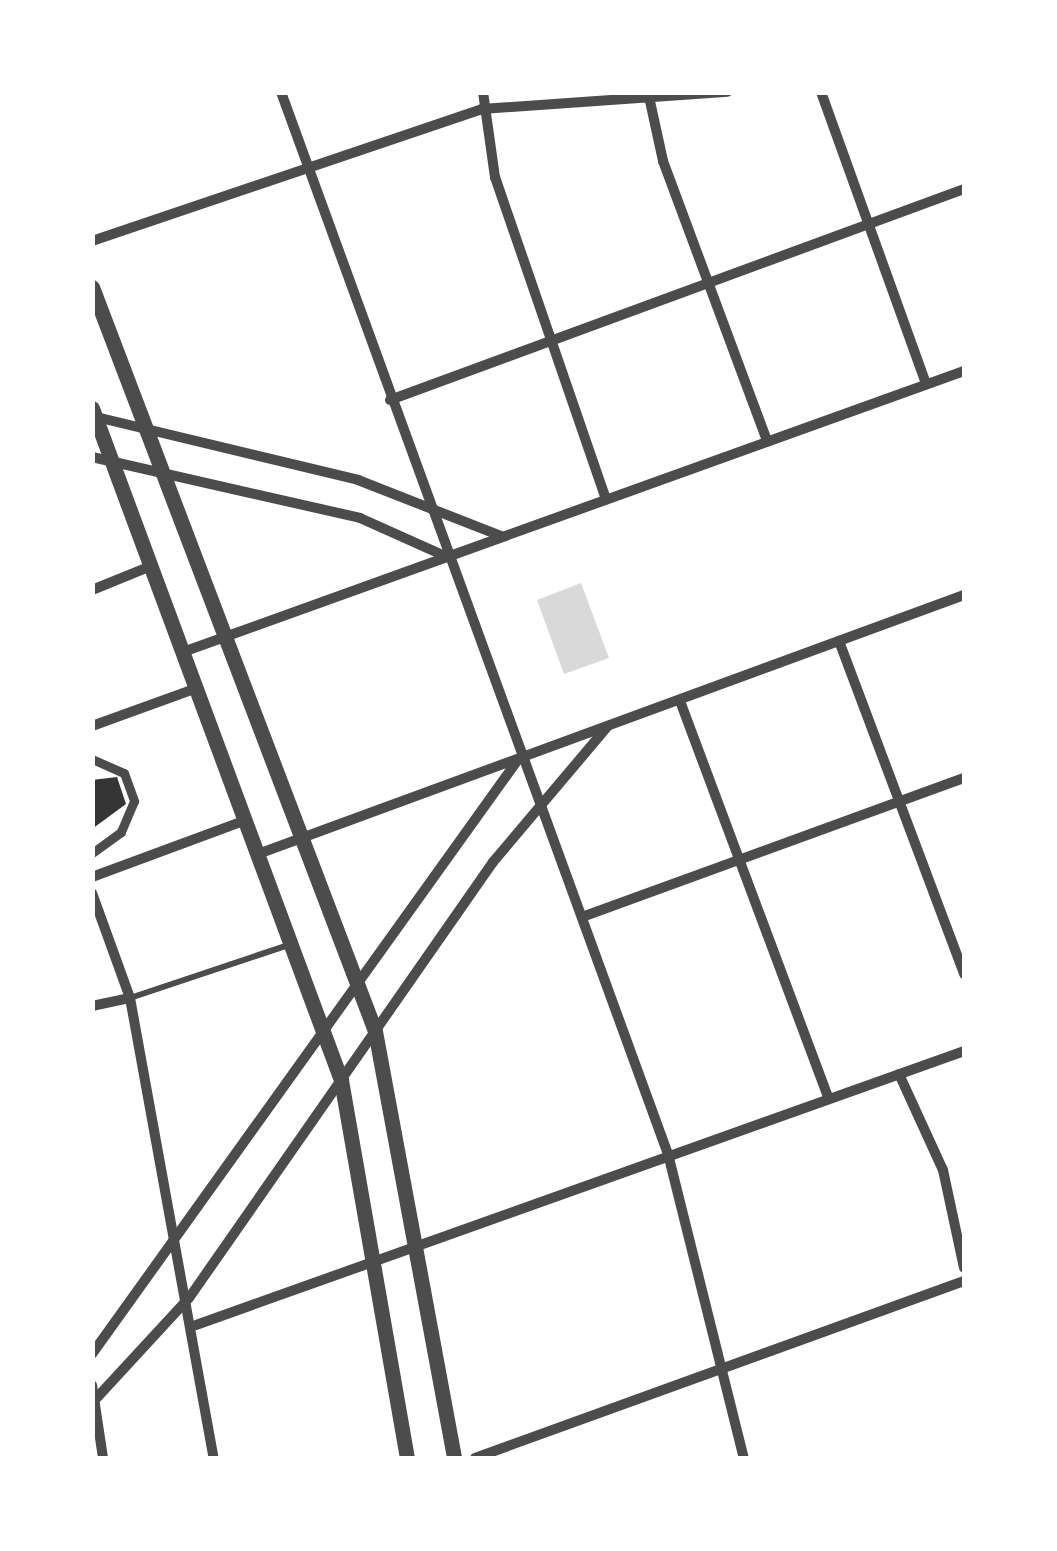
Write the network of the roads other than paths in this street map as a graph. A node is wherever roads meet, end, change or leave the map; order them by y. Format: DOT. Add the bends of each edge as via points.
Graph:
graph roads {
  1 [pos="281,92"];
  2 [pos="482,92"];
  3 [pos="727,92"];
  4 [pos="822,92"];
  5 [pos="648,96"];
  6 [pos="482,109"];
  7 [pos="308,168"];
  8 [pos="964,190"];
  9 [pos="865,226"];
  10 [pos="92,241"];
  11 [pos="712,282"];
  12 [pos="92,287"];
  13 [pos="552,341"];
  14 [pos="964,371"];
  15 [pos="926,384"];
  16 [pos="390,400"];
  17 [pos="93,413"];
  18 [pos="146,428"];
  19 [pos="767,441"];
  20 [pos="92,457"];
  21 [pos="112,461"];
  22 [pos="163,472"];
  23 [pos="606,499"];
  24 [pos="427,505"];
  25 [pos="502,536"];
  26 [pos="445,556"];
  27 [pos="151,566"];
  28 [pos="92,590"];
  29 [pos="964,595"];
  30 [pos="225,635"];
  31 [pos="839,642"];
  32 [pos="183,652"];
  33 [pos="196,688"];
  34 [pos="680,701"];
  35 [pos="92,726"];
  36 [pos="608,727"];
  37 [pos="92,759"];
  38 [pos="518,760"];
  39 [pos="964,778"];
  40 [pos="900,802"];
  41 [pos="540,807"];
  42 [pos="246,820"];
  43 [pos="303,840"];
  44 [pos="92,852"];
  45 [pos="258,854"];
  46 [pos="738,856"];
  47 [pos="92,877"];
  48 [pos="92,893"];
  49 [pos="582,916"];
  50 [pos="292,944"];
  51 [pos="964,974"];
  52 [pos="359,987"];
  53 [pos="130,998"];
  54 [pos="92,1006"];
  55 [pos="375,1032"];
  56 [pos="326,1034"];
  57 [pos="964,1051"];
  58 [pos="899,1074"];
  59 [pos="341,1080"];
  60 [pos="828,1098"];
  61 [pos="668,1154"];
  62 [pos="178,1245"];
  63 [pos="416,1249"];
  64 [pos="373,1262"];
  65 [pos="964,1268"];
  66 [pos="964,1282"];
  67 [pos="189,1298"];
  68 [pos="196,1325"];
  69 [pos="92,1354"];
  70 [pos="728,1367"];
  71 [pos="92,1385"];
  72 [pos="94,1402"];
  73 [pos="103,1458"];
  74 [pos="214,1458"];
  75 [pos="407,1458"];
  76 [pos="454,1458"];
  77 [pos="475,1458"];
  78 [pos="744,1458"];
  1 -- 7 [label="street"];
  2 -- 6 [label="street"];
  3 -- 5 [label="street"];
  4 -- 9 [label="street"];
  5 -- 6 [label="street"];
  5 -- 11 [label="street"];
  6 -- 7 [label="street"];
  6 -- 13 [label="street" via="495,177"];
  7 -- 10 [label="street"];
  7 -- 16 [label="street"];
  8 -- 9 [label="street"];
  9 -- 11 [label="street"];
  9 -- 15 [label="street"];
  11 -- 13 [label="street"];
  11 -- 19 [label="street"];
  12 -- 18 [label="street"];
  13 -- 16 [label="street"];
  13 -- 23 [label="street"];
  14 -- 15 [label="street"];
  15 -- 19 [label="street"];
  16 -- 24 [label="street"];
  17 -- 18 [label="street"];
  17 -- 21 [label="street"];
  18 -- 22 [label="street"];
  18 -- 24 [label="street"];
  19 -- 23 [label="street"];
  20 -- 21 [label="street"];
  21 -- 22 [label="street"];
  21 -- 27 [label="street"];
  22 -- 26 [label="street" via="360,518"];
  22 -- 30 [label="street"];
  23 -- 25 [label="street"];
  24 -- 25 [label="street"];
  24 -- 26 [label="street"];
  25 -- 26 [label="street"];
  26 -- 30 [label="street"];
  26 -- 38 [label="street"];
  27 -- 28 [label="street"];
  27 -- 32 [label="street"];
  29 -- 31 [label="street"];
  30 -- 32 [label="street"];
  30 -- 43 [label="street"];
  31 -- 34 [label="street"];
  31 -- 40 [label="street"];
  32 -- 33 [label="street"];
  33 -- 35 [label="street"];
  33 -- 42 [label="street"];
  34 -- 36 [label="street"];
  34 -- 46 [label="street"];
  36 -- 38 [label="street"];
  36 -- 41 [label="street"];
  37 -- 44 [label="street" via="124,774 134,801 122,832"];
  38 -- 41 [label="street"];
  38 -- 43 [label="street"];
  38 -- 52 [label="street"];
  39 -- 40 [label="street"];
  40 -- 46 [label="street"];
  40 -- 51 [label="street"];
  41 -- 49 [label="street"];
  41 -- 55 [label="street"];
  42 -- 45 [label="street"];
  42 -- 47 [label="street"];
  43 -- 45 [label="street"];
  43 -- 52 [label="street"];
  45 -- 50 [label="street"];
  46 -- 49 [label="street"];
  46 -- 60 [label="street"];
  48 -- 53 [label="street"];
  49 -- 61 [label="street"];
  50 -- 53 [label="lane"];
  50 -- 56 [label="street"];
  52 -- 55 [label="street"];
  52 -- 56 [label="street"];
  53 -- 54 [label="street"];
  53 -- 62 [label="street"];
  55 -- 59 [label="street"];
  55 -- 63 [label="street"];
  56 -- 59 [label="street"];
  56 -- 62 [label="street"];
  57 -- 58 [label="street"];
  58 -- 60 [label="street"];
  58 -- 65 [label="street" via="943,1170"];
  59 -- 64 [label="street"];
  59 -- 67 [label="street"];
  60 -- 61 [label="street"];
  61 -- 63 [label="street"];
  61 -- 70 [label="street"];
  62 -- 67 [label="street"];
  62 -- 69 [label="street"];
  63 -- 64 [label="street"];
  63 -- 76 [label="street"];
  64 -- 68 [label="street"];
  64 -- 75 [label="street"];
  66 -- 70 [label="street"];
  67 -- 68 [label="street"];
  67 -- 72 [label="street"];
  68 -- 74 [label="street"];
  70 -- 77 [label="street"];
  70 -- 78 [label="street"];
  71 -- 72 [label="street"];
  72 -- 73 [label="street"];
}
